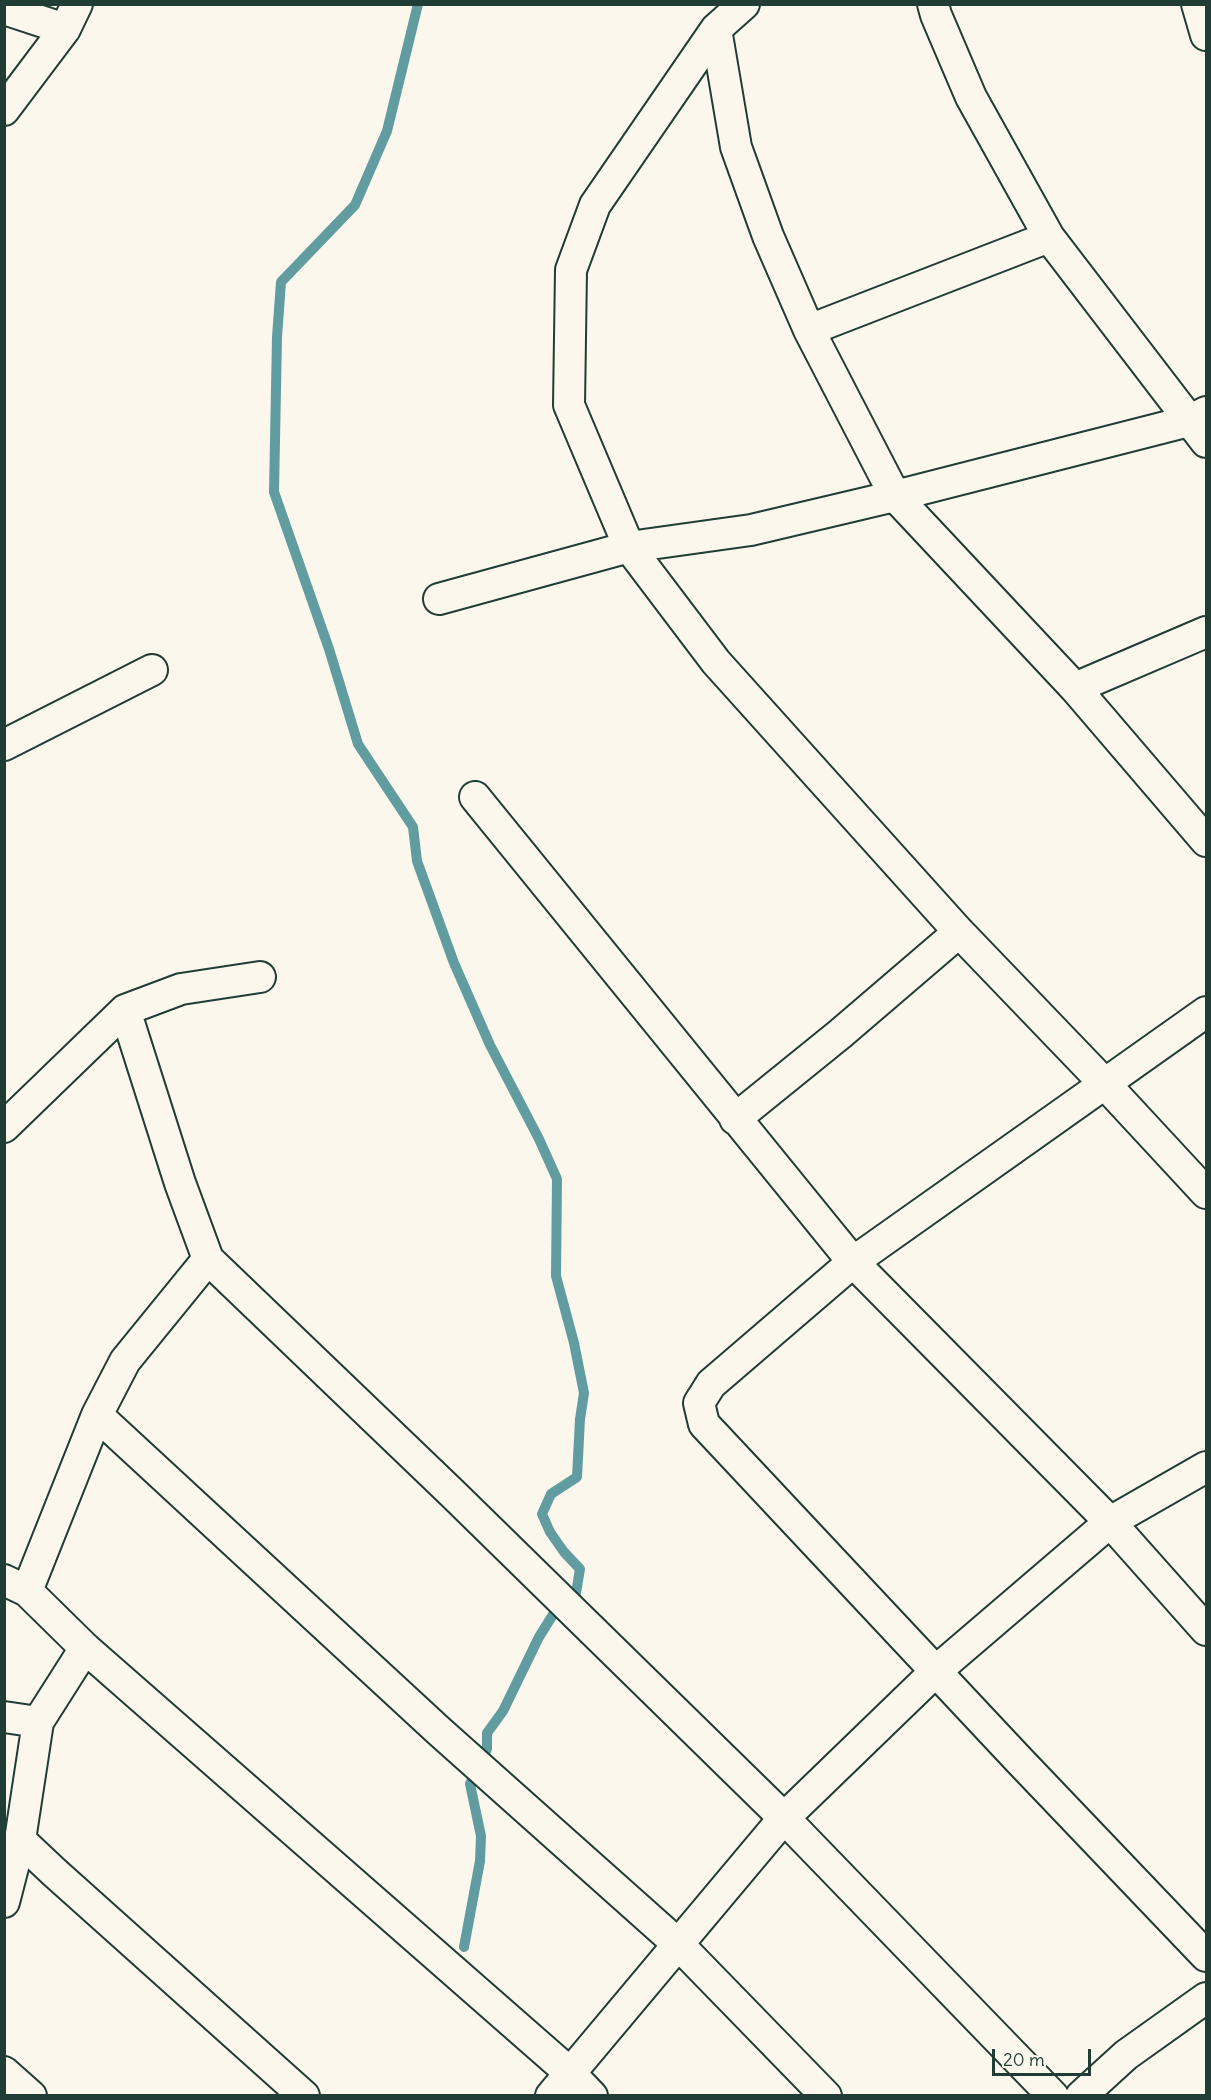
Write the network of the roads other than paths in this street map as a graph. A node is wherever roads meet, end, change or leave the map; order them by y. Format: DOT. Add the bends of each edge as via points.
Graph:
graph roads {
  1 [pos="744,4"];
  2 [pos="933,4"];
  3 [pos="1197,4"];
  4 [pos="4,9"];
  5 [pos="71,17"];
  6 [pos="716,29"];
  7 [pos="1206,35"];
  8 [pos="4,110"];
  9 [pos="1050,237"];
  10 [pos="809,330"];
  11 [pos="1201,425"];
  12 [pos="895,496"];
  13 [pos="629,547"];
  14 [pos="438,599"];
  15 [pos="1206,632"];
  16 [pos="152,670"];
  17 [pos="1075,688"];
  18 [pos="4,745"];
  19 [pos="475,797"];
  20 [pos="1206,841"];
  21 [pos="959,932"];
  22 [pos="260,977"];
  23 [pos="125,1010"];
  24 [pos="1206,1012"];
  25 [pos="1105,1084"];
  26 [pos="735,1119"];
  27 [pos="4,1127"];
  28 [pos="1206,1193"];
  29 [pos="208,1259"];
  30 [pos="853,1262"];
  31 [pos="97,1415"];
  32 [pos="1206,1467"];
  33 [pos="1110,1522"];
  34 [pos="16,1586"];
  35 [pos="1206,1630"];
  36 [pos="85,1648"];
  37 [pos="936,1671"];
  38 [pos="4,1717"];
  39 [pos="38,1722"];
  40 [pos="784,1818"];
  41 [pos="20,1840"];
  42 [pos="4,1902"];
  43 [pos="679,1945"];
  44 [pos="1206,1956"];
  45 [pos="1206,1998"];
  46 [pos="4,2072"];
  47 [pos="570,2073"];
  48 [pos="31,2096"];
  49 [pos="304,2096"];
  50 [pos="551,2096"];
  51 [pos="592,2096"];
  52 [pos="826,2096"];
  53 [pos="1053,2096"];
  54 [pos="1081,2096"];
  1 -- 6 [label="street"];
  2 -- 9 [label="street" via="971,98"];
  3 -- 7 [label="street"];
  4 -- 5 [label="street"];
  5 -- 8 [label="street"];
  6 -- 10 [label="street" via="736,147 768,236"];
  6 -- 13 [label="street" via="595,205 571,270 569,405"];
  9 -- 10 [label="street"];
  9 -- 11 [label="street"];
  10 -- 12 [label="street"];
  11 -- 12 [label="street"];
  12 -- 13 [label="street" via="751,530"];
  12 -- 17 [label="street"];
  13 -- 14 [label="street"];
  13 -- 21 [label="street" via="716,662"];
  15 -- 17 [label="street"];
  16 -- 18 [label="street"];
  17 -- 20 [label="street"];
  19 -- 26 [label="street"];
  21 -- 25 [label="street"];
  21 -- 26 [label="street"];
  22 -- 23 [label="street" via="181,989"];
  23 -- 27 [label="street"];
  23 -- 29 [label="street"];
  24 -- 25 [label="street"];
  25 -- 28 [label="street"];
  25 -- 30 [label="street"];
  26 -- 30 [label="street"];
  29 -- 31 [label="street" via="125,1361"];
  29 -- 40 [label="street"];
  30 -- 33 [label="street"];
  30 -- 37 [label="street" via="711,1384 699,1403 704,1424"];
  31 -- 34 [label="street"];
  31 -- 43 [label="street" via="439,1731"];
  32 -- 33 [label="street"];
  33 -- 35 [label="street"];
  33 -- 37 [label="street"];
  34 -- 36 [label="street"];
  36 -- 39 [label="street"];
  36 -- 47 [label="street"];
  37 -- 40 [label="street"];
  37 -- 44 [label="street"];
  38 -- 39 [label="street"];
  39 -- 41 [label="street"];
  40 -- 43 [label="street"];
  40 -- 53 [label="street"];
  41 -- 42 [label="street"];
  41 -- 49 [label="street"];
  43 -- 47 [label="street"];
  43 -- 52 [label="street"];
  45 -- 54 [label="street" via="1126,2055"];
  46 -- 48 [label="street"];
  47 -- 50 [label="street"];
  47 -- 51 [label="street"];
}
